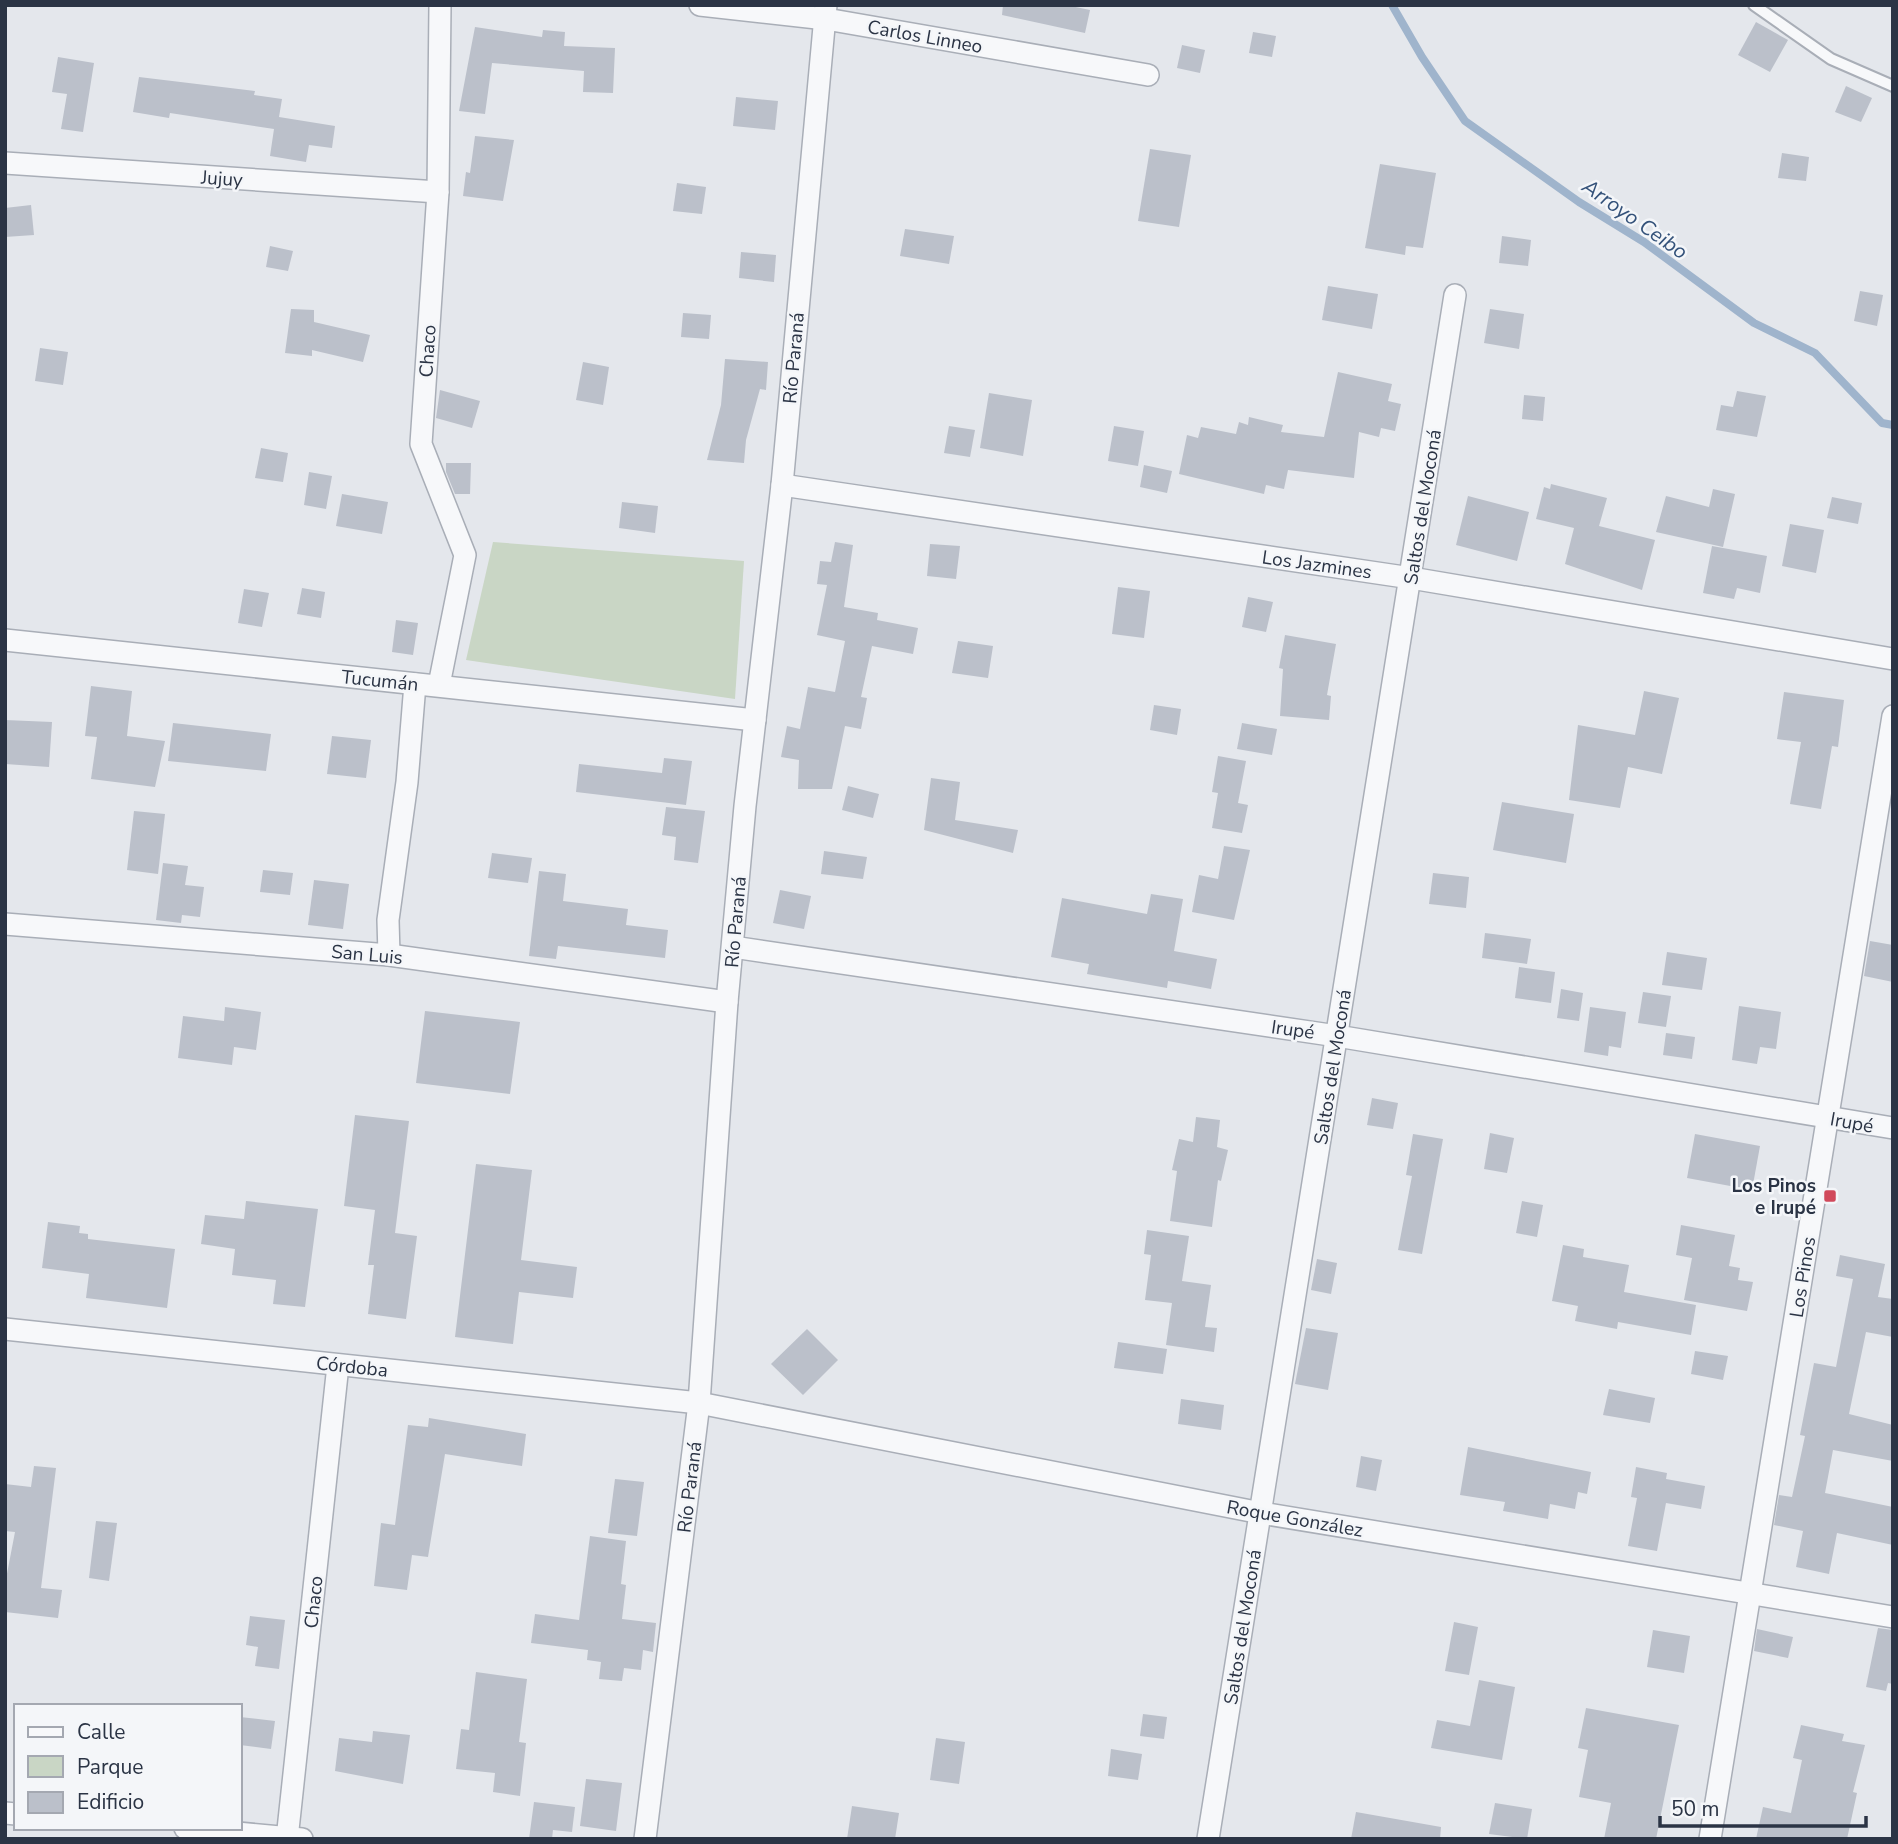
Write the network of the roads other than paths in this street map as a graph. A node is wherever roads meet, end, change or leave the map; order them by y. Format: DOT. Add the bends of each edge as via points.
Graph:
graph roads {
  1 [pos="440,5"];
  2 [pos="700,5"];
  3 [pos="1754,5"];
  4 [pos="826,12"];
  5 [pos="1149,75"];
  6 [pos="1893,86"];
  7 [pos="5,163"];
  8 [pos="438,192"];
  9 [pos="1455,295"];
  10 [pos="782,485"];
  11 [pos="1410,578"];
  12 [pos="5,640"];
  13 [pos="1893,659"];
  14 [pos="415,684"];
  15 [pos="439,685"];
  16 [pos="1893,716"];
  17 [pos="755,720"];
  18 [pos="5,924"];
  19 [pos="733,947"];
  20 [pos="389,955"];
  21 [pos="727,1002"];
  22 [pos="1337,1035"];
  23 [pos="1828,1118"];
  24 [pos="1893,1128"];
  25 [pos="5,1329"];
  26 [pos="338,1365"];
  27 [pos="699,1404"];
  28 [pos="1261,1513"];
  29 [pos="1751,1595"];
  30 [pos="1893,1617"];
  31 [pos="206,1830"];
  32 [pos="292,1838"];
  33 [pos="645,1839"];
  34 [pos="1208,1839"];
  35 [pos="1710,1839"];
  1 -- 8 [label="street, Chaco"];
  2 -- 4 [label="street, Carlos Linneo"];
  3 -- 6 [label="lane" via="1831,59"];
  4 -- 5 [label="street, Carlos Linneo"];
  4 -- 10 [label="street, Río Paraná"];
  7 -- 8 [label="street, Jujuy"];
  8 -- 15 [label="street, Chaco" via="421,444 465,555"];
  9 -- 11 [label="street, Saltos del Moconá"];
  10 -- 11 [label="street, Los Jazmines"];
  10 -- 17 [label="street, Río Paraná"];
  11 -- 13 [label="street, Los Jazmines"];
  11 -- 22 [label="street, Saltos del Moconá"];
  12 -- 14 [label="street, Tucumán"];
  14 -- 15 [label="street, Tucumán"];
  14 -- 20 [label="street" via="388,920"];
  15 -- 17 [label="street, Tucumán"];
  16 -- 23 [label="street, Los Pinos"];
  17 -- 19 [label="street, Río Paraná"];
  18 -- 20 [label="street, San Luis"];
  19 -- 21 [label="street, Río Paraná"];
  19 -- 22 [label="street, Irupé"];
  20 -- 21 [label="street, San Luis"];
  21 -- 27 [label="street, Río Paraná"];
  22 -- 23 [label="street, Irupé"];
  22 -- 28 [label="street, Saltos del Moconá"];
  23 -- 24 [label="street, Irupé"];
  23 -- 29 [label="street, Los Pinos"];
  25 -- 26 [label="street, Córdoba"];
  26 -- 27 [label="street, Córdoba"];
  26 -- 32 [label="street, Chaco"];
  27 -- 28 [label="street, Roque González"];
  27 -- 33 [label="street, Río Paraná"];
  28 -- 29 [label="street, Roque González"];
  28 -- 34 [label="street, Saltos del Moconá"];
  29 -- 30 [label="street, Roque González"];
  29 -- 35 [label="street, Los Pinos"];
  31 -- 32 [label="street"];
}
